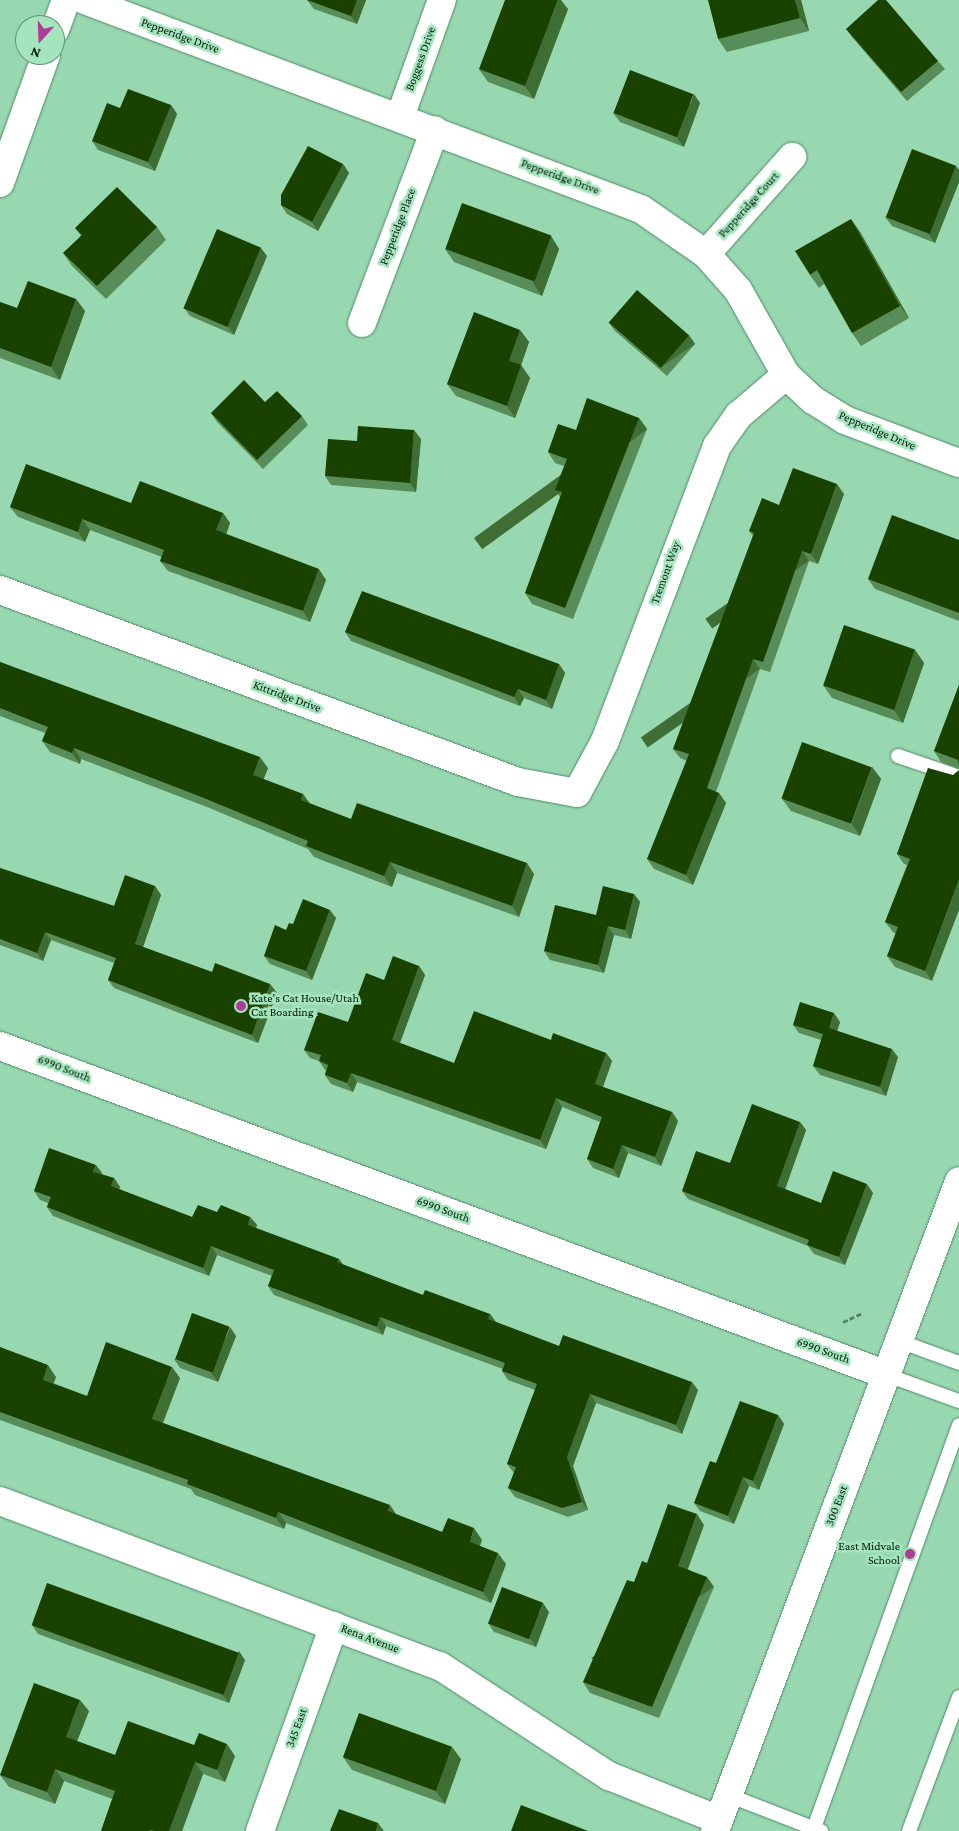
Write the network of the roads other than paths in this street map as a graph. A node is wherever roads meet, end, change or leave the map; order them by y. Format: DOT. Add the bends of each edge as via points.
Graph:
graph roads {
  1 [pos="66,0"];
  2 [pos="84,0"];
  3 [pos="442,0"];
  4 [pos="60,15"];
  5 [pos="42,65"];
  6 [pos="400,117"];
  7 [pos="435,130"];
  8 [pos="792,157"];
  9 [pos="0,182"];
  10 [pos="706,254"];
  11 [pos="362,323"];
  12 [pos="786,375"];
  13 [pos="959,463"];
  14 [pos="0,590"];
  15 [pos="898,756"];
  16 [pos="959,777"];
  17 [pos="577,793"];
  18 [pos="0,1046"];
  19 [pos="959,1181"];
  20 [pos="899,1341"];
  21 [pos="959,1362"];
  22 [pos="887,1375"];
  23 [pos="959,1401"];
  24 [pos="959,1425"];
  25 [pos="1,1504"];
  26 [pos="334,1626"];
  27 [pos="959,1697"];
  28 [pos="728,1795"];
  29 [pos="717,1826"];
  30 [pos="818,1830"];
  31 [pos="260,1831"];
  32 [pos="909,1831"];
  1 -- 4 [label="street"];
  2 -- 6 [label="street, Pepperidge Drive"];
  3 -- 6 [label="street, Boggess Drive"];
  5 -- 9 [label="street"];
  6 -- 7 [label="street, Pepperidge Drive"];
  7 -- 10 [label="street, Pepperidge Drive" via="641,209"];
  7 -- 11 [label="street, Pepperidge Place"];
  8 -- 10 [label="street, Pepperidge Court"];
  10 -- 12 [label="street, Pepperidge Drive" via="738,290"];
  12 -- 13 [label="street, Pepperidge Drive" via="813,400 845,420"];
  12 -- 17 [label="street, Tremont Way" via="739,415 717,446 605,741"];
  14 -- 17 [label="street, Kittridge Drive" via="518,782"];
  15 -- 16 [label="lane"];
  18 -- 22 [label="street, 6990 South"];
  19 -- 20 [label="street, 300 East"];
  20 -- 21 [label="lane"];
  20 -- 22 [label="street, 300 East"];
  22 -- 23 [label="lane"];
  22 -- 28 [label="street, 300 East"];
  24 -- 30 [label="lane"];
  25 -- 26 [label="street, Rena Avenue"];
  26 -- 29 [label="street, Rena Avenue" via="440,1666 609,1776"];
  26 -- 31 [label="street, 345 East"];
  27 -- 32 [label="lane"];
  28 -- 29 [label="street, 300 East"];
  28 -- 30 [label="lane"];
}
